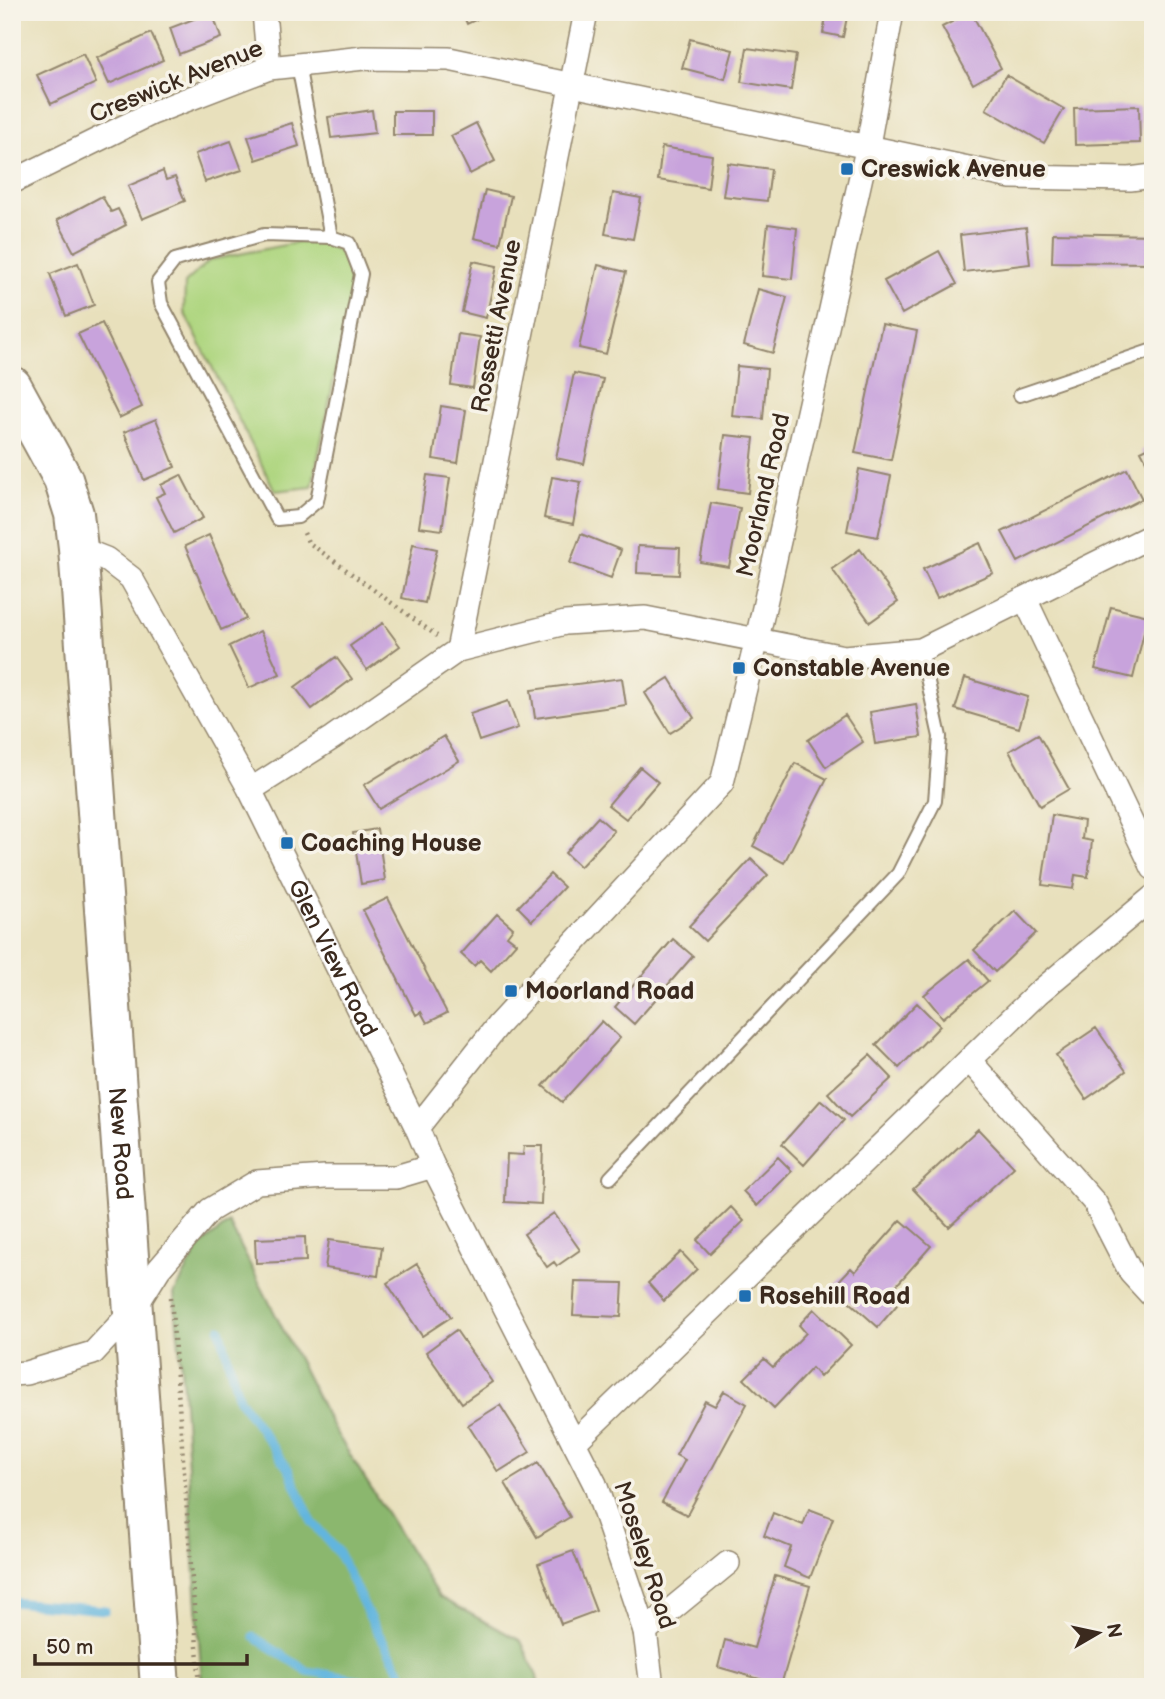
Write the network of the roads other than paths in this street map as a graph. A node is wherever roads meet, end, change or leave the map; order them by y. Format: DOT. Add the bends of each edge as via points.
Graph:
graph roads {
  1 [pos="264,12"];
  2 [pos="586,12"];
  3 [pos="892,12"];
  4 [pos="298,65"];
  5 [pos="269,68"];
  6 [pos="572,83"];
  7 [pos="867,145"];
  8 [pos="1153,176"];
  9 [pos="12,182"];
  10 [pos="331,237"];
  11 [pos="1153,350"];
  12 [pos="12,386"];
  13 [pos="1020,395"];
  14 [pos="1153,535"];
  15 [pos="78,548"];
  16 [pos="1025,599"];
  17 [pos="757,639"];
  18 [pos="458,650"];
  19 [pos="921,650"];
  20 [pos="250,790"];
  21 [pos="1153,868"];
  22 [pos="1153,897"];
  23 [pos="970,1060"];
  24 [pos="417,1128"];
  25 [pos="433,1166"];
  26 [pos="610,1178"];
  27 [pos="1153,1297"];
  28 [pos="134,1309"];
  29 [pos="12,1374"];
  30 [pos="574,1443"];
  31 [pos="728,1563"];
  32 [pos="645,1631"];
  33 [pos="160,1687"];
  34 [pos="652,1687"];
  1 -- 5 [label="street"];
  2 -- 6 [label="street, Rossetti Avenue"];
  3 -- 7 [label="street, Moorland Road"];
  4 -- 5 [label="street, Creswick Avenue"];
  4 -- 6 [label="street, Creswick Avenue" via="364,58 449,59"];
  4 -- 10 [label="lane"];
  5 -- 9 [label="street, Creswick Avenue" via="152,113"];
  6 -- 7 [label="street, Creswick Avenue"];
  6 -- 18 [label="street, Rossetti Avenue"];
  7 -- 8 [label="street, Creswick Avenue" via="1011,177"];
  7 -- 17 [label="street, Moorland Road"];
  10 -- 10 [label="lane" via="264,235 175,260 158,282 161,303 277,519 298,517 317,501 361,274 349,243"];
  11 -- 13 [label="lane"];
  12 -- 15 [label="highway" via="63,479"];
  14 -- 16 [label="street"];
  15 -- 20 [label="street, Glen View Road" via="106,559 131,578"];
  15 -- 28 [label="highway, New Road"];
  16 -- 19 [label="street"];
  16 -- 21 [label="street"];
  17 -- 18 [label="street" via="645,618 565,623"];
  17 -- 19 [label="street" via="845,657"];
  17 -- 24 [label="street, Moorland Road" via="722,783 498,1025"];
  18 -- 20 [label="street"];
  19 -- 26 [label="lane" via="940,737 935,801 898,874"];
  20 -- 24 [label="street, Glen View Road"];
  22 -- 23 [label="street" via="1038,993"];
  23 -- 27 [label="street" via="1095,1203 1131,1273"];
  23 -- 30 [label="street"];
  24 -- 25 [label="street, Glen View Road"];
  25 -- 28 [label="street" via="396,1177 257,1182 210,1210"];
  25 -- 30 [label="street, Glen View Road"];
  28 -- 29 [label="street" via="93,1353"];
  28 -- 33 [label="highway, New Road"];
  30 -- 32 [label="street, Moseley Road" via="595,1484"];
  31 -- 32 [label="street"];
  32 -- 34 [label="street, Moseley Road"];
}
